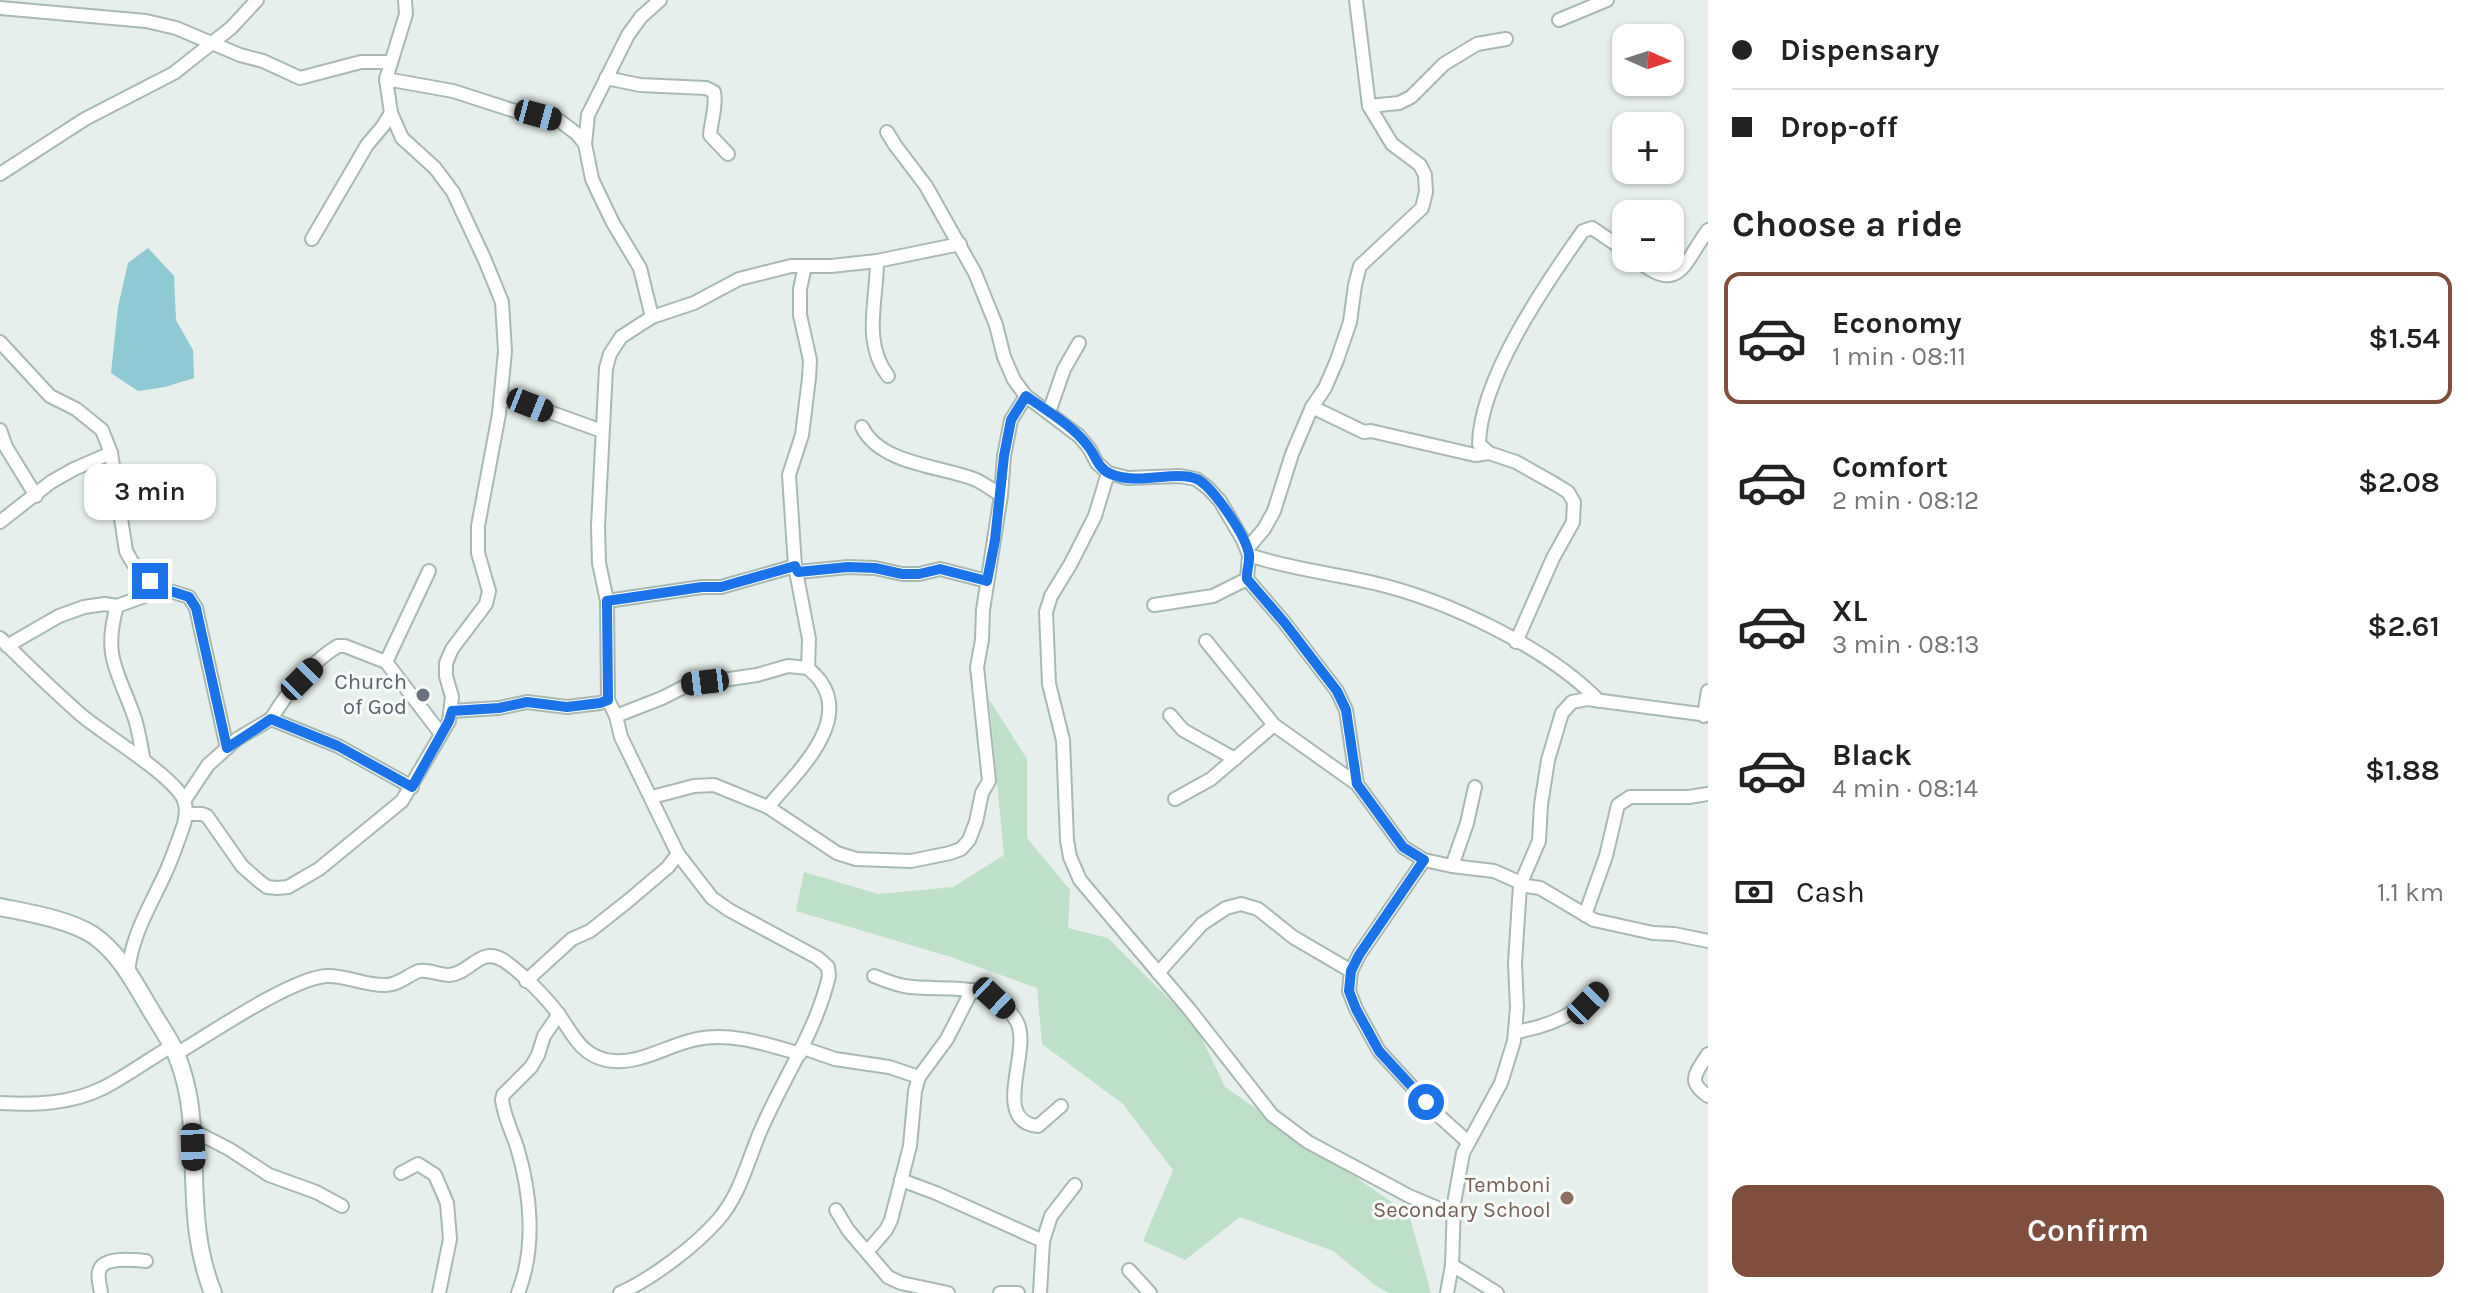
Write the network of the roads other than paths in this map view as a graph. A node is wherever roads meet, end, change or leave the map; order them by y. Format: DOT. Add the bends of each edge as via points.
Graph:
graph roads {
  1 [pos="257,0"];
  2 [pos="405,0"];
  3 [pos="660,0"];
  4 [pos="1356,0"];
  5 [pos="1607,0"];
  6 [pos="0,8"];
  7 [pos="1559,20"];
  8 [pos="1506,39"];
  9 [pos="213,42"];
  10 [pos="391,62"];
  11 [pos="606,78"];
  12 [pos="386,79"];
  13 [pos="1369,106"];
  14 [pos="391,113"];
  15 [pos="887,132"];
  16 [pos="585,144"];
  17 [pos="728,154"];
  18 [pos="0,174"];
  19 [pos="1708,230"];
  20 [pos="312,239"];
  21 [pos="1612,242"];
  22 [pos="960,244"];
  23 [pos="877,261"];
  24 [pos="805,266"];
  25 [pos="1684,268"];
  26 [pos="1655,272"];
  27 [pos="1676,272"];
  28 [pos="652,317"];
  29 [pos="0,342"];
  30 [pos="1079,343"];
  31 [pos="888,376"];
  32 [pos="1026,396"];
  33 [pos="501,399"];
  34 [pos="1312,407"];
  35 [pos="1049,412"];
  36 [pos="862,427"];
  37 [pos="0,430"];
  38 [pos="602,431"];
  39 [pos="111,453"];
  40 [pos="1489,453"];
  41 [pos="1108,473"];
  42 [pos="1001,495"];
  43 [pos="36,496"];
  44 [pos="0,522"];
  45 [pos="1248,552"];
  46 [pos="796,569"];
  47 [pos="429,571"];
  48 [pos="1247,579"];
  49 [pos="987,581"];
  50 [pos="164,589"];
  51 [pos="607,601"];
  52 [pos="1154,605"];
  53 [pos="117,606"];
  54 [pos="1206,641"];
  55 [pos="4,642"];
  56 [pos="1516,642"];
  57 [pos="386,662"];
  58 [pos="808,668"];
  59 [pos="1708,691"];
  60 [pos="608,700"];
  61 [pos="1599,701"];
  62 [pos="452,711"];
  63 [pos="1170,715"];
  64 [pos="1706,715"];
  65 [pos="616,716"];
  66 [pos="271,719"];
  67 [pos="1274,725"];
  68 [pos="441,734"];
  69 [pos="227,748"];
  70 [pos="1235,759"];
  71 [pos="144,761"];
  72 [pos="1357,784"];
  73 [pos="412,787"];
  74 [pos="1475,787"];
  75 [pos="1708,794"];
  76 [pos="652,797"];
  77 [pos="1175,799"];
  78 [pos="768,807"];
  79 [pos="186,808"];
  80 [pos="678,854"];
  81 [pos="1424,860"];
  82 [pos="1452,866"];
  83 [pos="1521,884"];
  84 [pos="0,907"];
  85 [pos="1585,915"];
  86 [pos="1708,941"];
  87 [pos="1351,971"];
  88 [pos="128,973"];
  89 [pos="1158,973"];
  90 [pos="874,976"];
  91 [pos="526,981"];
  92 [pos="972,990"];
  93 [pos="1599,991"];
  94 [pos="559,1014"];
  95 [pos="1515,1032"];
  96 [pos="174,1050"];
  97 [pos="801,1051"];
  98 [pos="1708,1054"];
  99 [pos="919,1077"];
  100 [pos="1708,1096"];
  101 [pos="0,1103"];
  102 [pos="1061,1106"];
  103 [pos="192,1130"];
  104 [pos="1468,1142"];
  105 [pos="401,1173"];
  106 [pos="901,1180"];
  107 [pos="1075,1185"];
  108 [pos="342,1206"];
  109 [pos="836,1210"];
  110 [pos="1454,1215"];
  111 [pos="1043,1241"];
  112 [pos="867,1252"];
  113 [pos="146,1261"];
  114 [pos="1452,1265"];
  115 [pos="1129,1270"];
  116 [pos="101,1293"];
  117 [pos="213,1293"];
  118 [pos="439,1293"];
  119 [pos="518,1293"];
  120 [pos="620,1293"];
  121 [pos="948,1293"];
  122 [pos="1000,1293"];
  123 [pos="1018,1293"];
  124 [pos="1040,1293"];
  125 [pos="1150,1293"];
  126 [pos="1447,1293"];
  127 [pos="1497,1293"];
  1 -- 9 [label="street"];
  2 -- 10 [label="street" via="406,14"];
  3 -- 11 [label="street" via="628,35"];
  4 -- 13 [label="street"];
  5 -- 7 [label="street"];
  6 -- 9 [label="street" via="146,21"];
  8 -- 13 [label="street" via="1477,44 1399,103"];
  9 -- 10 [label="street" via="300,78 361,62"];
  9 -- 18 [label="street" via="174,73 85,119"];
  10 -- 12 [label="street"];
  11 -- 16 [label="street" via="588,115"];
  11 -- 17 [label="street" via="714,92 710,135"];
  12 -- 14 [label="street"];
  12 -- 16 [label="street" via="453,91 560,121"];
  13 -- 34 [label="street" via="1392,144 1420,165 1426,192 1422,208 1360,266 1346,335"];
  14 -- 20 [label="street"];
  14 -- 33 [label="street" via="402,138 453,192 502,302"];
  15 -- 22 [label="street"];
  16 -- 28 [label="street" via="592,179 640,268"];
  19 -- 25 [label="street"];
  21 -- 40 [label="street" via="1592,228 1583,231 1550,277 1493,386 1480,426 1479,444"];
  22 -- 23 [label="street"];
  22 -- 32 [label="street" via="1014,380"];
  23 -- 24 [label="street"];
  23 -- 31 [label="street" via="872,343"];
  24 -- 28 [label="street" via="739,279"];
  24 -- 46 [label="street" via="800,315 810,369 802,435 789,475"];
  26 -- 27 [label="street"];
  28 -- 38 [label="street" via="621,337 610,354"];
  29 -- 39 [label="street" via="50,396 102,430"];
  30 -- 35 [label="street"];
  32 -- 35 [label="street"];
  32 -- 42 [label="street" via="1011,420"];
  33 -- 38 [label="street"];
  33 -- 62 [label="street" via="478,526 478,553 489,591 486,604 446,663"];
  34 -- 40 [label="street" via="1364,432 1475,455"];
  34 -- 45 [label="street" via="1274,511"];
  35 -- 41 [label="street" via="1079,436"];
  36 -- 42 [label="street" via="867,438 903,459 978,481"];
  37 -- 43 [label="street"];
  38 -- 51 [label="street" via="599,563"];
  39 -- 43 [label="street" via="51,482"];
  39 -- 50 [label="street" via="126,551 139,572"];
  40 -- 56 [label="street" via="1537,473 1568,492 1574,502 1573,522"];
  41 -- 45 [label="street" via="1196,479 1220,501"];
  41 -- 89 [label="street" via="1095,516 1046,612 1049,684 1063,740 1070,857 1080,880"];
  42 -- 49 [label="street"];
  43 -- 44 [label="street"];
  45 -- 48 [label="street"];
  45 -- 56 [label="street" via="1288,567 1431,600"];
  46 -- 49 [label="street" via="875,568 902,574 940,569"];
  46 -- 51 [label="street" via="721,587"];
  46 -- 58 [label="street" via="809,639"];
  47 -- 57 [label="street"];
  48 -- 52 [label="street" via="1213,596"];
  48 -- 72 [label="street" via="1337,691 1346,710"];
  49 -- 78 [label="street" via="977,667 989,781 961,849 911,861 856,859 837,853"];
  50 -- 53 [label="street"];
  50 -- 69 [label="street" via="189,597 196,608"];
  51 -- 60 [label="street"];
  53 -- 55 [label="street" via="84,607"];
  53 -- 71 [label="street" via="109,646"];
  54 -- 67 [label="street"];
  55 -- 71 [label="street" via="81,715"];
  56 -- 61 [label="street" via="1571,676"];
  57 -- 66 [label="street" via="338,646 302,679"];
  57 -- 68 [label="street"];
  58 -- 65 [label="street" via="788,666 688,685"];
  58 -- 78 [label="street" via="822,683 829,719 821,743"];
  59 -- 64 [label="street"];
  60 -- 62 [label="street" via="567,707 527,702"];
  60 -- 65 [label="street"];
  61 -- 64 [label="street"];
  61 -- 83 [label="street" via="1580,699 1562,713 1548,760 1539,841"];
  62 -- 68 [label="street"];
  63 -- 70 [label="street" via="1183,730"];
  65 -- 76 [label="street"];
  66 -- 69 [label="street"];
  66 -- 73 [label="street" via="338,746"];
  67 -- 70 [label="street"];
  67 -- 72 [label="street"];
  68 -- 73 [label="street"];
  69 -- 79 [label="street" via="208,765"];
  70 -- 77 [label="street"];
  71 -- 79 [label="street" via="177,790"];
  72 -- 81 [label="street" via="1403,847"];
  73 -- 79 [label="street" via="351,844 288,887 267,887 259,881 207,816"];
  74 -- 82 [label="street"];
  75 -- 85 [label="street" via="1624,799"];
  76 -- 78 [label="street" via="714,785"];
  76 -- 80 [label="street"];
  79 -- 88 [label="street" via="168,866 129,953"];
  80 -- 91 [label="street" via="628,901 572,939"];
  80 -- 97 [label="street" via="712,898 828,967 827,986"];
  81 -- 82 [label="street"];
  81 -- 87 [label="street"];
  82 -- 83 [label="street" via="1494,871"];
  83 -- 85 [label="street" via="1540,888"];
  83 -- 95 [label="street"];
  84 -- 88 [label="street" via="75,926 111,950"];
  85 -- 86 [label="street"];
  87 -- 89 [label="street" via="1258,909 1241,904 1202,924"];
  87 -- 104 [label="street" via="1349,991 1379,1051"];
  88 -- 96 [label="street"];
  89 -- 110 [label="street" via="1272,1115 1308,1142"];
  90 -- 92 [label="street" via="902,986"];
  91 -- 94 [label="street"];
  91 -- 96 [label="street" via="490,955 454,974 422,970 390,985 326,976 288,989"];
  92 -- 99 [label="street" via="947,1039"];
  92 -- 102 [label="street" via="994,998 1020,1031 1014,1093 1020,1118 1038,1126"];
  93 -- 95 [label="street" via="1570,1015"];
  94 -- 97 [label="street" via="583,1049 605,1059 634,1061 693,1040 722,1037"];
  94 -- 119 [label="street" via="531,1067 502,1100 529,1207"];
  95 -- 104 [label="street" via="1501,1083"];
  96 -- 101 [label="street" via="80,1097 30,1105"];
  96 -- 103 [label="street"];
  97 -- 99 [label="street"];
  97 -- 120 [label="street" via="760,1131 743,1181 719,1219 690,1247"];
  98 -- 100 [label="street" via="1694,1082"];
  99 -- 106 [label="street"];
  103 -- 108 [label="street" via="269,1175"];
  103 -- 117 [label="street" via="195,1217"];
  104 -- 110 [label="street"];
  105 -- 118 [label="street" via="418,1164 425,1168 435,1175 447,1203 450,1239"];
  106 -- 111 [label="street"];
  106 -- 112 [label="street" via="891,1220"];
  107 -- 111 [label="street" via="1051,1216"];
  109 -- 112 [label="street"];
  110 -- 114 [label="street"];
  111 -- 124 [label="street"];
  112 -- 121 [label="street" via="888,1277"];
  113 -- 116 [label="street" via="102,1265"];
  114 -- 126 [label="street"];
  114 -- 127 [label="street"];
  115 -- 125 [label="street"];
  122 -- 123 [label="street"];
}
